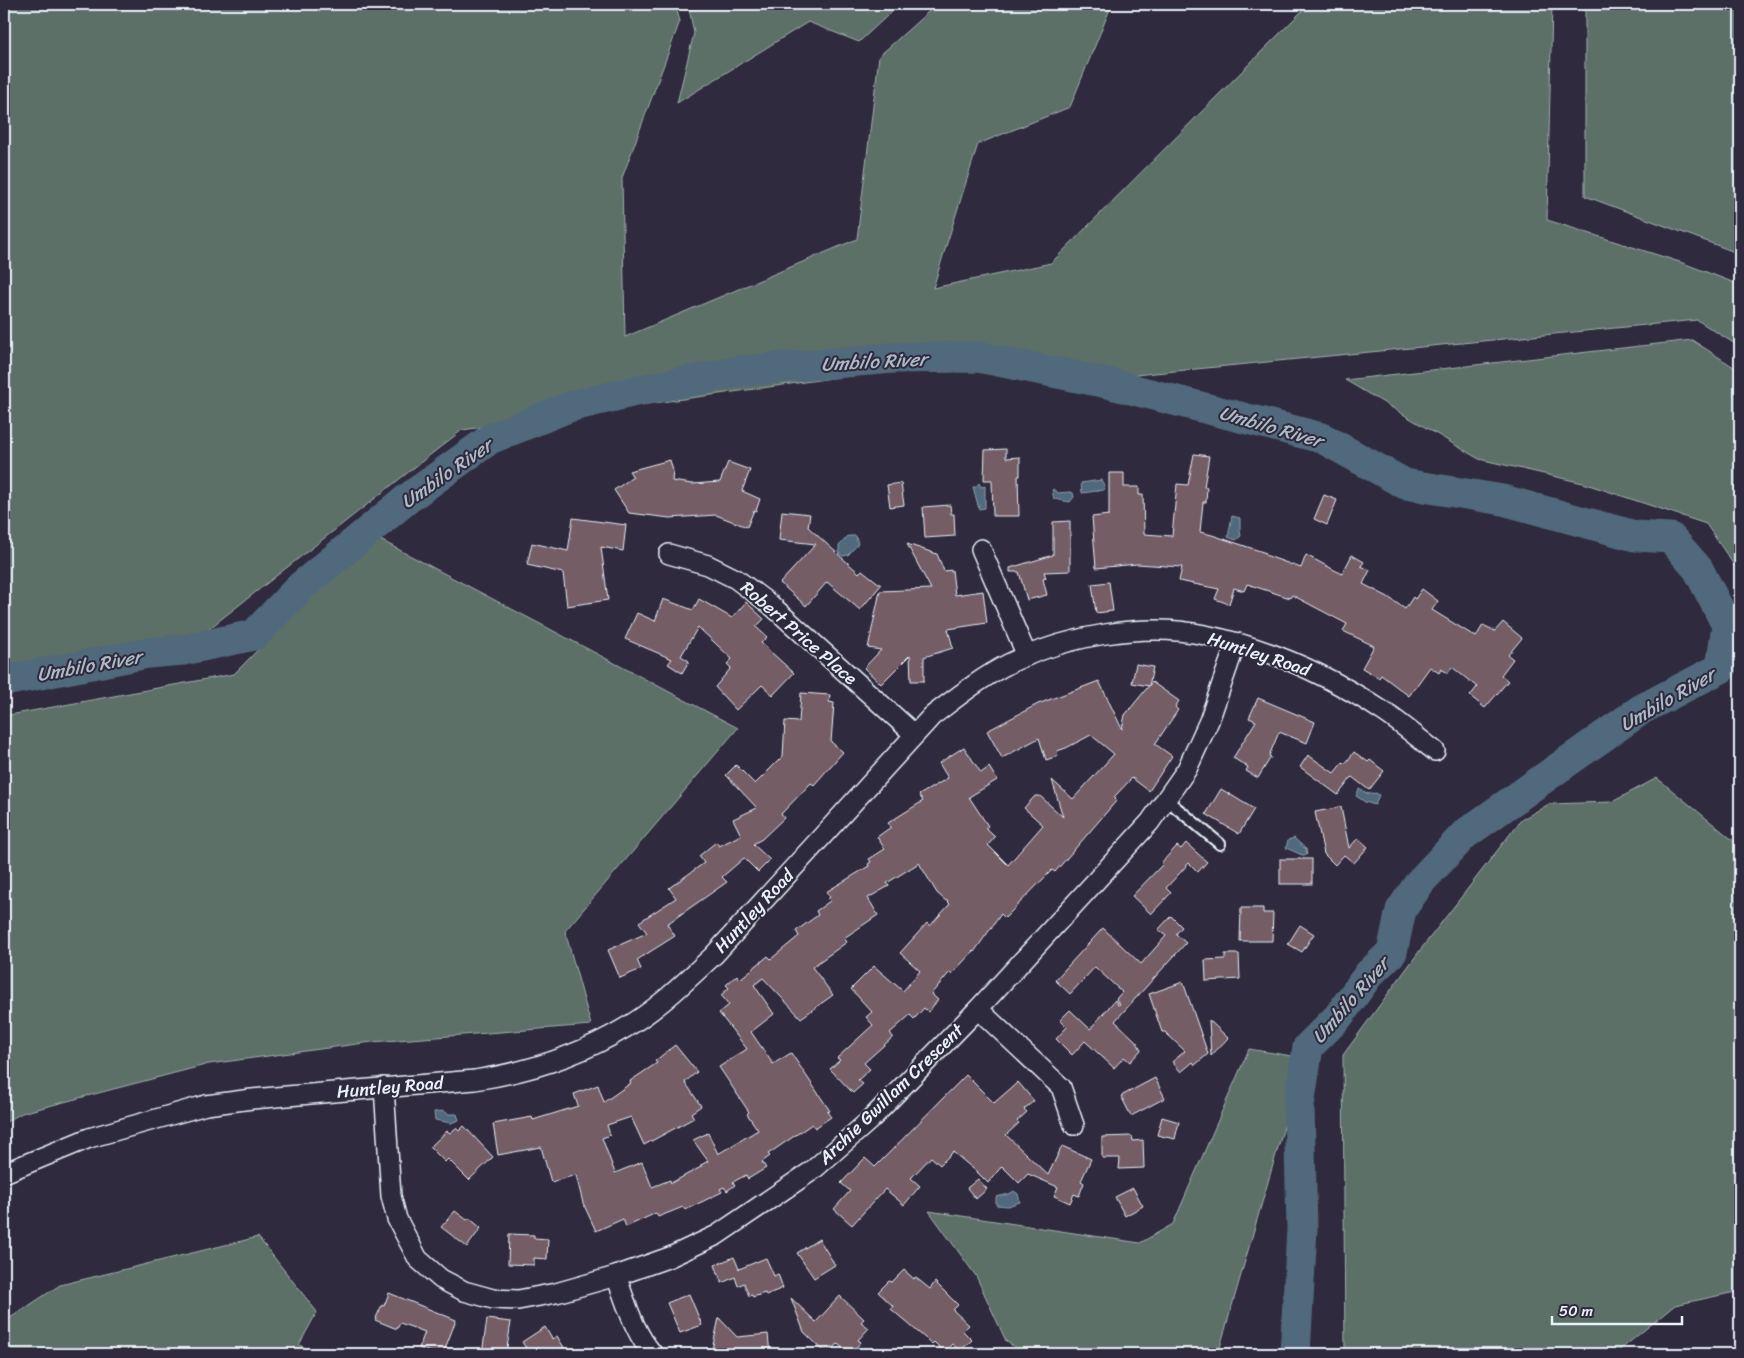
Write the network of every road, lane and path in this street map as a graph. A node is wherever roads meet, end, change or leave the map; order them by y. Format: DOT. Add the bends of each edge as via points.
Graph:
graph roads {
  1 [pos="981,549"];
  2 [pos="669,554"];
  3 [pos="1236,643"];
  4 [pos="1027,656"];
  5 [pos="914,734"];
  6 [pos="1435,751"];
  7 [pos="1167,800"];
  8 [pos="1220,844"];
  9 [pos="978,1008"];
  10 [pos="384,1086"];
  11 [pos="1074,1125"];
  12 [pos="4,1173"];
  13 [pos="616,1276"];
  14 [pos="1740,1353"];
  15 [pos="653,1354"];
  16 [pos="1736,1354"];
  1 -- 4 [label="street"];
  2 -- 5 [label="street, Robert Price Place" via="736,579 771,605"];
  3 -- 4 [label="street, Huntley Road" via="1204,634 1162,630 1120,632 1070,641"];
  3 -- 6 [label="street, Huntley Road" via="1302,666 1345,688 1383,711"];
  3 -- 7 [label="street, Archie Gwillam Crescent" via="1209,721 1187,769"];
  4 -- 5 [label="street, Huntley Road" via="974,684"];
  5 -- 10 [label="street, Huntley Road" via="714,955 675,992 625,1028 560,1058 504,1075"];
  7 -- 8 [label="lane"];
  7 -- 9 [label="street, Archie Gwillam Crescent"];
  9 -- 11 [label="street" via="1062,1087"];
  9 -- 13 [label="street, Archie Gwillam Crescent" via="870,1120 813,1170 717,1235 670,1257"];
  10 -- 12 [label="street, Huntley Road" via="206,1105 89,1138"];
  10 -- 13 [label="street, Archie Gwillam Crescent" via="391,1196 396,1219 418,1259 441,1279 464,1291 493,1299 518,1300"];
  13 -- 15 [label="street" via="636,1328"];
  14 -- 16 [label="lane"];
}
